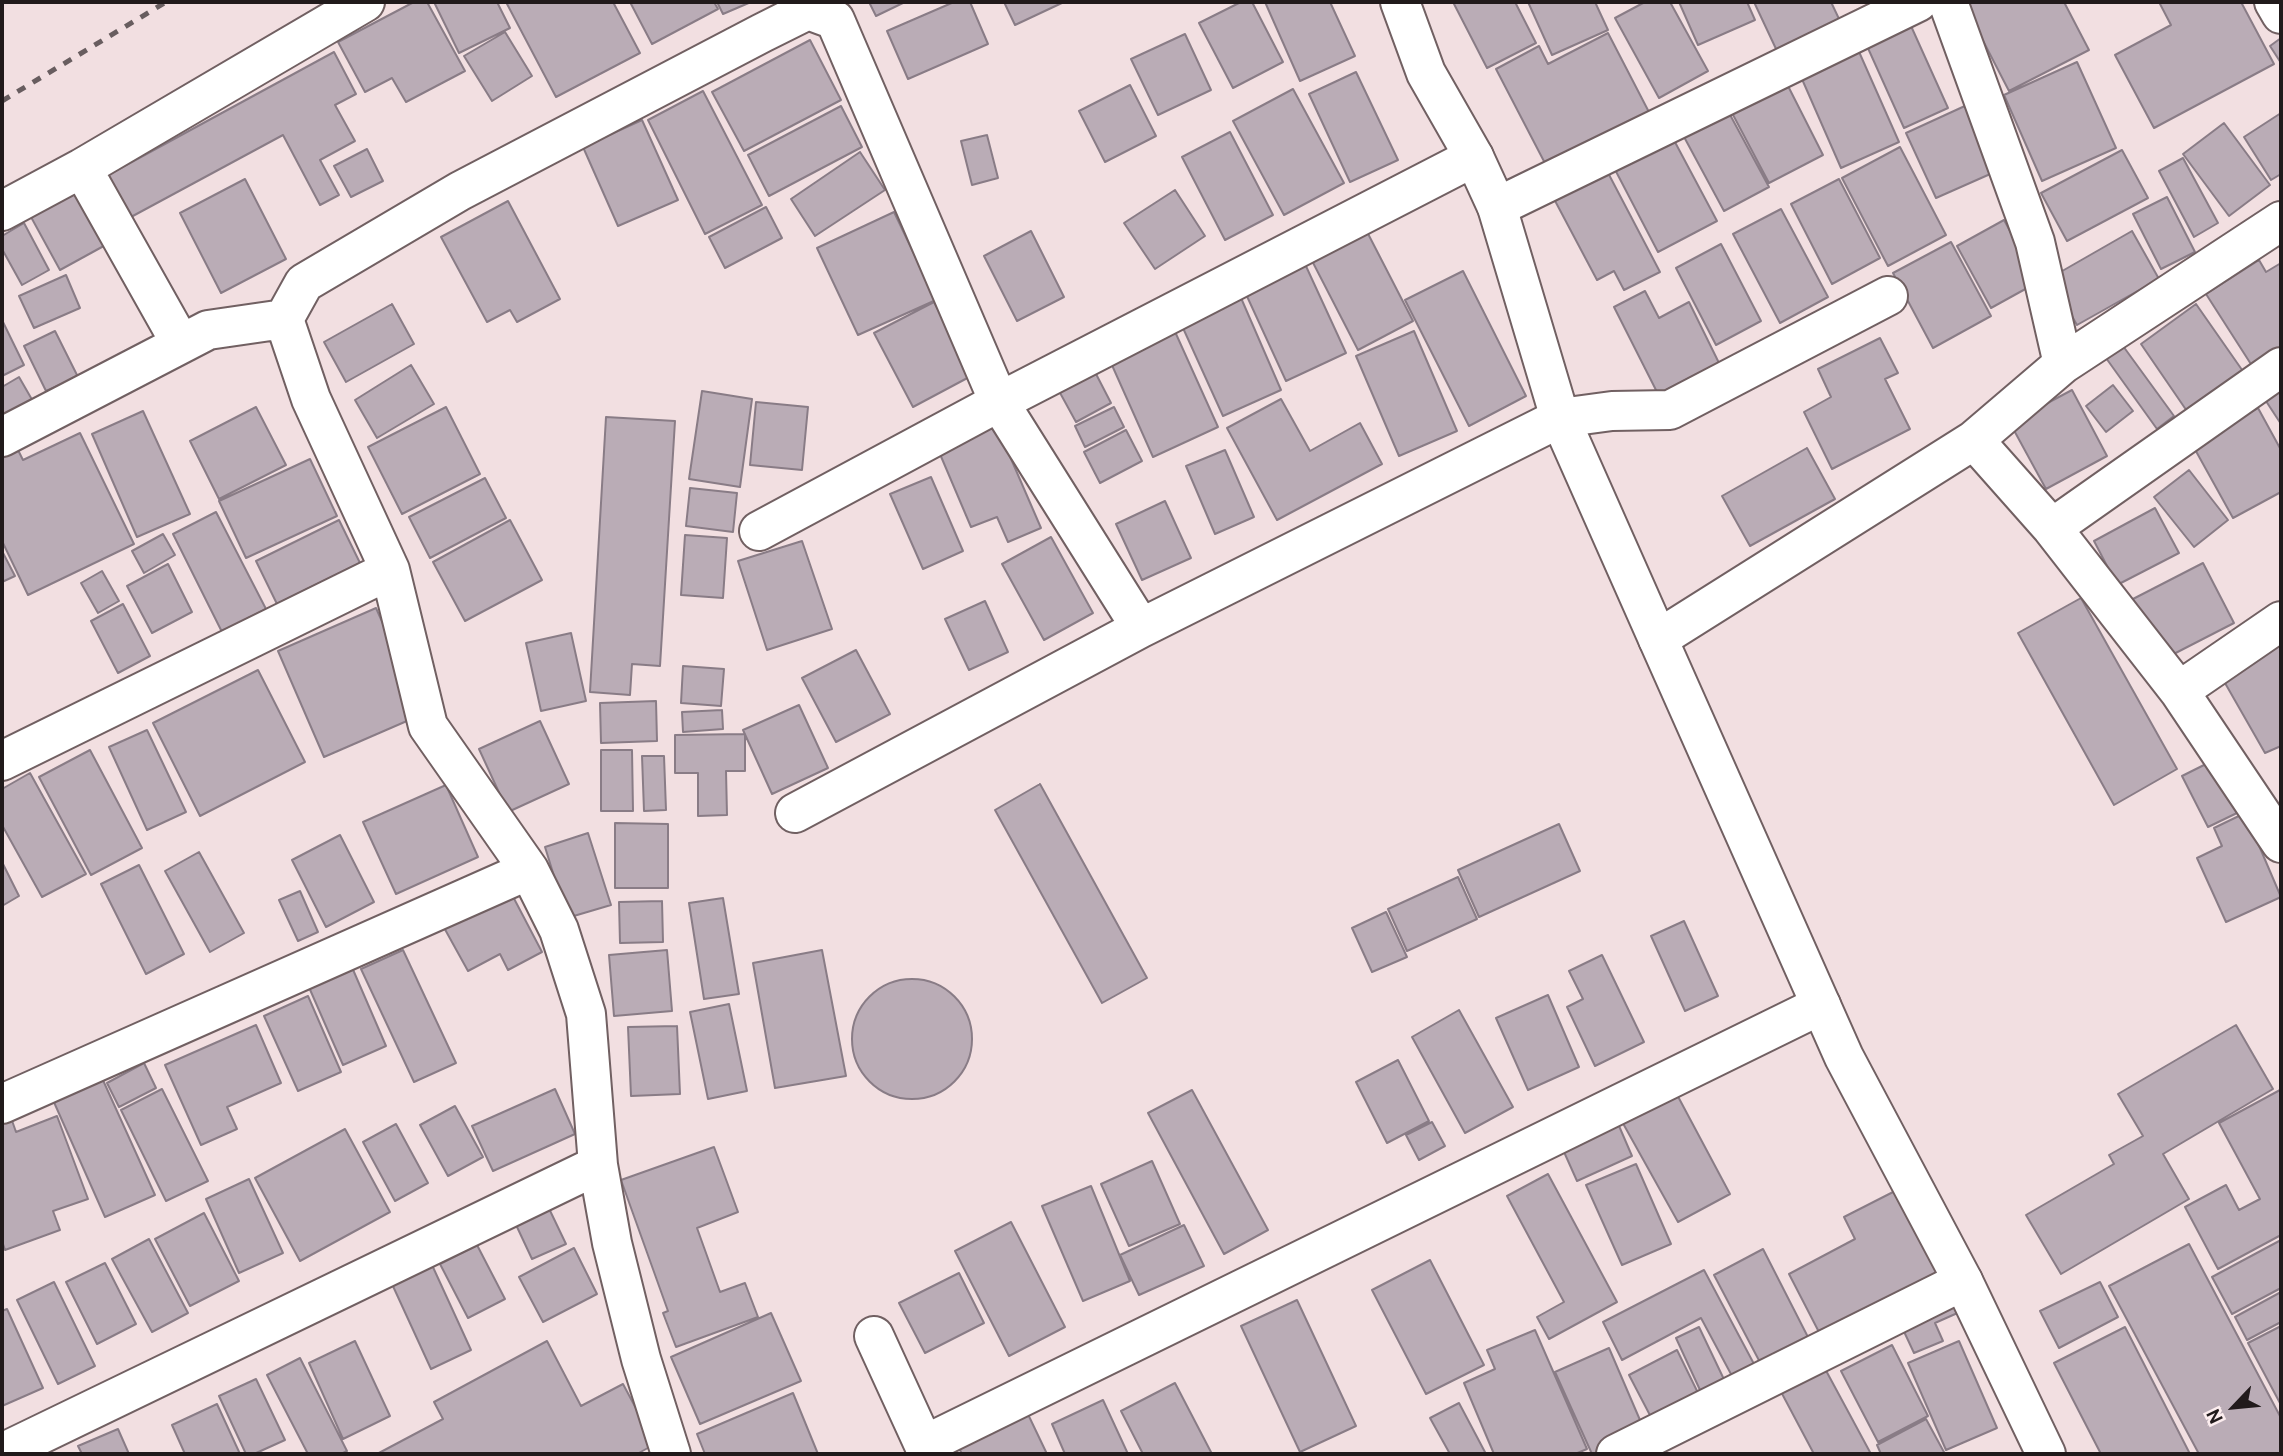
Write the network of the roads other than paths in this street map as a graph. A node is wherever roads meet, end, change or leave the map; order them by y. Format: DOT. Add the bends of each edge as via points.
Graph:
graph roads {
  1 [pos="365,2"];
  2 [pos="1400,2"];
  3 [pos="1918,2"];
  4 [pos="1948,2"];
  5 [pos="2274,2"];
  6 [pos="2281,14"];
  7 [pos="1474,157"];
  8 [pos="82,168"];
  9 [pos="1497,208"];
  10 [pos="2,211"];
  11 [pos="2281,221"];
  12 [pos="1888,296"];
  13 [pos="284,319"];
  14 [pos="181,344"];
  15 [pos="2063,364"];
  16 [pos="2281,367"];
  17 [pos="999,402"];
  18 [pos="1560,418"];
  19 [pos="2,437"];
  20 [pos="1973,440"];
  21 [pos="2052,528"];
  22 [pos="759,531"];
  23 [pos="390,570"];
  24 [pos="2281,621"];
  25 [pos="1141,628"];
  26 [pos="1658,639"];
  27 [pos="2179,691"];
  28 [pos="2,761"];
  29 [pos="795,813"];
  30 [pos="2281,843"];
  31 [pos="529,870"];
  32 [pos="1821,1005"];
  33 [pos="2,1104"];
  34 [pos="598,1165"];
  35 [pos="1963,1281"];
  36 [pos="874,1336"];
  37 [pos="2,1453"];
  38 [pos="671,1454"];
  39 [pos="1616,1454"];
  40 [pos="2046,1454"];
  1 -- 8 [label="street"];
  2 -- 7 [label="street" via="1426,73"];
  3 -- 9 [label="street"];
  4 -- 15 [label="street" via="2035,242"];
  5 -- 6 [label="street"];
  7 -- 9 [label="street"];
  7 -- 17 [label="street"];
  8 -- 10 [label="street"];
  8 -- 14 [label="street"];
  9 -- 18 [label="street"];
  11 -- 15 [label="street"];
  12 -- 18 [label="street" via="1670,410"];
  13 -- 14 [label="street" via="208,330"];
  13 -- 17 [label="street" via="304,283 460,191 808,10 835,20"];
  13 -- 23 [label="street" via="311,399"];
  14 -- 19 [label="street"];
  15 -- 20 [label="street"];
  16 -- 21 [label="street"];
  17 -- 22 [label="street"];
  17 -- 25 [label="street"];
  18 -- 25 [label="street"];
  18 -- 26 [label="street"];
  20 -- 21 [label="street"];
  20 -- 26 [label="street"];
  21 -- 27 [label="street"];
  23 -- 28 [label="street"];
  23 -- 31 [label="street" via="428,726"];
  24 -- 27 [label="street"];
  25 -- 29 [label="street"];
  26 -- 32 [label="street"];
  27 -- 30 [label="street"];
  31 -- 33 [label="street"];
  31 -- 34 [label="street" via="559,929 586,1014"];
  32 -- 35 [label="street"];
  32 -- 36 [label="street" via="924,1445"];
  34 -- 37 [label="street"];
  34 -- 38 [label="street" via="638,1346"];
  35 -- 39 [label="street"];
  35 -- 40 [label="street"];
}
